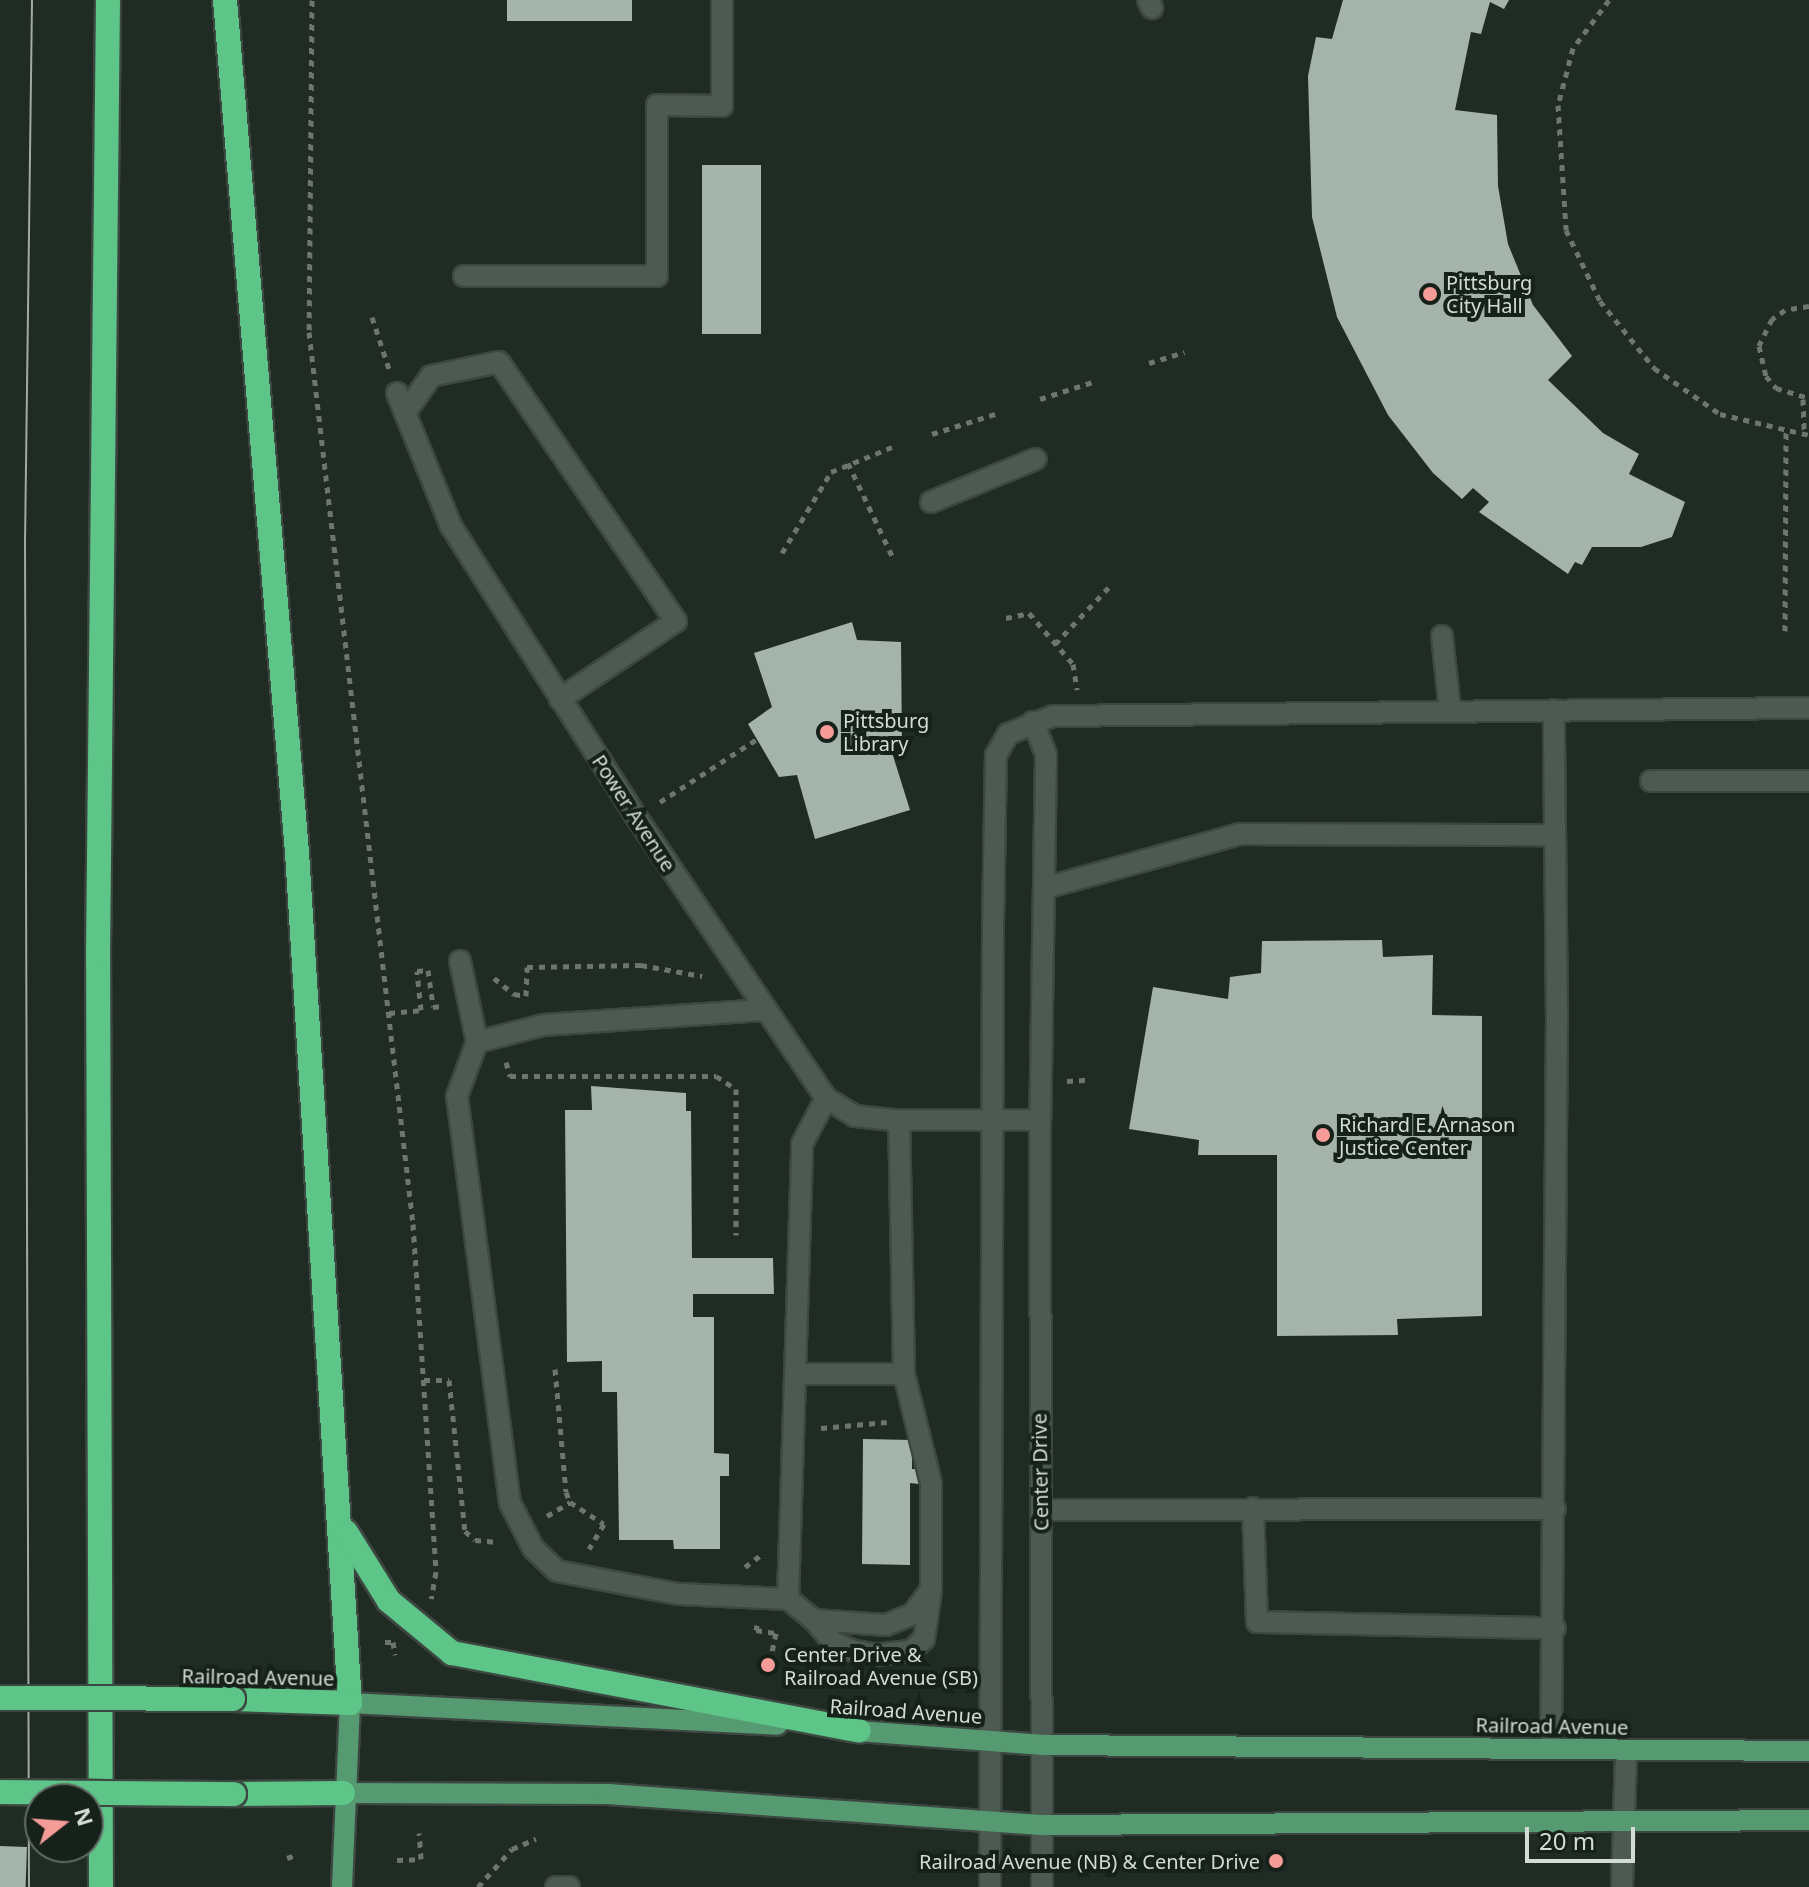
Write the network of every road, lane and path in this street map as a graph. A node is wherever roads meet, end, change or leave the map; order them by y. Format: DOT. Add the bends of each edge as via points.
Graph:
graph roads {
  1 [pos="108,0"];
  2 [pos="225,0"];
  3 [pos="312,0"];
  4 [pos="722,0"];
  5 [pos="1609,0"];
  6 [pos="464,276"];
  7 [pos="1809,306"];
  8 [pos="372,317"];
  9 [pos="1184,352"];
  10 [pos="1149,363"];
  11 [pos="1096,381"];
  12 [pos="397,393"];
  13 [pos="1806,398"];
  14 [pos="1040,399"];
  15 [pos="405,413"];
  16 [pos="998,413"];
  17 [pos="1786,432"];
  18 [pos="932,434"];
  19 [pos="1806,435"];
  20 [pos="892,447"];
  21 [pos="1036,459"];
  22 [pos="848,463"];
  23 [pos="931,502"];
  24 [pos="782,553"];
  25 [pos="894,560"];
  26 [pos="1112,584"];
  27 [pos="1006,618"];
  28 [pos="1785,631"];
  29 [pos="1442,636"];
  30 [pos="1055,644"];
  31 [pos="1077,691"];
  32 [pos="560,699"];
  33 [pos="1809,708"];
  34 [pos="1554,710"];
  35 [pos="1450,711"];
  36 [pos="1033,722"];
  37 [pos="757,739"];
  38 [pos="1651,781"];
  39 [pos="1809,781"];
  40 [pos="681,789"];
  41 [pos="1555,835"];
  42 [pos="1045,888"];
  43 [pos="460,961"];
  44 [pos="489,971"];
  45 [pos="702,976"];
  46 [pos="442,1006"];
  47 [pos="763,1010"];
  48 [pos="389,1013"];
  49 [pos="477,1042"];
  50 [pos="505,1058"];
  51 [pos="1089,1080"];
  52 [pos="1066,1081"];
  53 [pos="826,1098"];
  54 [pos="899,1120"];
  55 [pos="1040,1120"];
  56 [pos="991,1121"];
  57 [pos="736,1235"];
  58 [pos="555,1369"];
  59 [pos="795,1374"];
  60 [pos="904,1374"];
  61 [pos="424,1380"];
  62 [pos="916,1422"];
  63 [pos="794,1428"];
  64 [pos="570,1502"];
  65 [pos="1253,1508"];
  66 [pos="1555,1509"];
  67 [pos="1041,1510"];
  68 [pos="539,1520"];
  69 [pos="342,1526"];
  70 [pos="504,1541"];
  71 [pos="599,1555"];
  72 [pos="761,1555"];
  73 [pos="753,1561"];
  74 [pos="759,1567"];
  75 [pos="740,1571"];
  76 [pos="931,1589"];
  77 [pos="434,1595"];
  78 [pos="788,1599"];
  79 [pos="814,1620"];
  80 [pos="757,1624"];
  81 [pos="1555,1628"];
  82 [pos="768,1670"];
  83 [pos="0,1698"];
  84 [pos="350,1703"];
  85 [pos="859,1731"];
  86 [pos="991,1741"];
  87 [pos="1043,1745"];
  88 [pos="1551,1749"];
  89 [pos="1809,1751"];
  90 [pos="1626,1752"];
  91 [pos="0,1792"];
  92 [pos="343,1793"];
  93 [pos="992,1820"];
  94 [pos="1809,1820"];
  95 [pos="1622,1822"];
  96 [pos="1044,1825"];
  97 [pos="419,1833"];
  98 [pos="536,1839"];
  99 [pos="296,1855"];
  100 [pos="287,1858"];
  101 [pos="397,1860"];
  102 [pos="101,1887"];
  103 [pos="342,1887"];
  104 [pos="478,1887"];
  105 [pos="556,1887"];
  106 [pos="569,1887"];
  107 [pos="990,1887"];
  108 [pos="1042,1887"];
  109 [pos="1622,1887"];
  1 -- 102 [label="highway" via="98,923"];
  2 -- 69 [label="highway" via="297,852"];
  3 -- 48 [label="path" via="309,332"];
  4 -- 6 [label="street" via="722,106 657,105 657,276"];
  5 -- 17 [label="path" via="1573,48 1558,105 1566,230 1600,301 1654,368 1720,414"];
  7 -- 13 [label="path" via="1785,310 1772,319 1759,346 1766,376 1788,395"];
  8 -- 12 [label="path"];
  9 -- 10 [label="path"];
  11 -- 14 [label="path"];
  12 -- 15 [label="street, Power Avenue"];
  13 -- 19 [label="path"];
  15 -- 32 [label="street, Power Avenue" via="451,526"];
  15 -- 32 [label="street" via="431,376 499,362 676,621"];
  16 -- 18 [label="path"];
  17 -- 19 [label="path"];
  17 -- 28 [label="path"];
  20 -- 22 [label="path"];
  21 -- 23 [label="street"];
  22 -- 24 [label="path" via="831,472"];
  22 -- 25 [label="path"];
  26 -- 30 [label="path"];
  27 -- 30 [label="path" via="1029,613"];
  29 -- 35 [label="street"];
  30 -- 31 [label="path" via="1073,664"];
  32 -- 47 [label="street, Power Avenue"];
  33 -- 34 [label="street"];
  34 -- 35 [label="street"];
  34 -- 41 [label="street"];
  35 -- 36 [label="street" via="1053,716"];
  36 -- 42 [label="street, Center Drive" via="1046,755"];
  36 -- 56 [label="street" via="1008,734 996,755"];
  37 -- 40 [label="path"];
  38 -- 39 [label="street"];
  41 -- 42 [label="street" via="1240,834"];
  41 -- 66 [label="street"];
  42 -- 55 [label="street, Center Drive"];
  43 -- 49 [label="street"];
  44 -- 45 [label="path" via="514,994 526,996 527,967 641,965"];
  46 -- 48 [label="path" via="433,1007 428,970 417,971 421,1010"];
  47 -- 49 [label="street" via="543,1025"];
  47 -- 53 [label="street, Power Avenue"];
  48 -- 61 [label="path"];
  49 -- 78 [label="street" via="457,1096 510,1503 533,1548 557,1571 678,1594"];
  50 -- 57 [label="path" via="510,1076 716,1076 736,1089"];
  51 -- 52 [label="path"];
  53 -- 54 [label="street, Power Avenue" via="855,1116"];
  53 -- 59 [label="street" via="802,1144"];
  54 -- 56 [label="street, Power Avenue"];
  54 -- 60 [label="street"];
  55 -- 56 [label="street, Power Avenue"];
  55 -- 67 [label="street, Center Drive"];
  56 -- 86 [label="street"];
  58 -- 64 [label="path"];
  59 -- 60 [label="street"];
  59 -- 63 [label="street"];
  60 -- 62 [label="street"];
  61 -- 70 [label="path" via="449,1380 465,1531 475,1540"];
  61 -- 77 [label="path"];
  62 -- 63 [label="path"];
  62 -- 76 [label="street" via="931,1483"];
  63 -- 78 [label="street"];
  64 -- 68 [label="path"];
  64 -- 71 [label="path" via="604,1524 589,1549"];
  65 -- 66 [label="street"];
  65 -- 67 [label="street"];
  65 -- 81 [label="street" via="1257,1622"];
  66 -- 81 [label="street"];
  67 -- 87 [label="street, Center Drive"];
  69 -- 84 [label="highway"];
  69 -- 85 [label="highway" via="389,1601 452,1653"];
  72 -- 73 [label="path"];
  73 -- 74 [label="path"];
  73 -- 75 [label="path"];
  76 -- 79 [label="street" via="913,1614 886,1625"];
  76 -- 79 [label="street" via="924,1639 911,1651 876,1655 851,1650 833,1642"];
  78 -- 79 [label="street"];
  80 -- 82 [label="path" via="756,1630 776,1633"];
  81 -- 88 [label="street"];
  83 -- 84 [label="highway, Railroad Avenue, bridge"];
  84 -- 85 [label="main road, Railroad Avenue" via="624,1713"];
  84 -- 92 [label="main road"];
  85 -- 86 [label="main road, Railroad Avenue"];
  86 -- 87 [label="main road, Railroad Avenue"];
  86 -- 93 [label="street"];
  87 -- 88 [label="main road, Railroad Avenue"];
  87 -- 96 [label="street, Center Drive"];
  88 -- 90 [label="main road, Railroad Avenue"];
  89 -- 90 [label="main road, Railroad Avenue"];
  90 -- 95 [label="street"];
  91 -- 92 [label="highway, bridge"];
  92 -- 93 [label="main road" via="608,1794"];
  92 -- 103 [label="main road"];
  93 -- 96 [label="main road"];
  93 -- 107 [label="street"];
  94 -- 95 [label="main road"];
  95 -- 96 [label="main road"];
  95 -- 109 [label="street"];
  96 -- 108 [label="street, Center Drive"];
  97 -- 101 [label="path" via="421,1859"];
  98 -- 104 [label="path" via="512,1849"];
  99 -- 100 [label="path"];
  105 -- 106 [label="street"];
}
